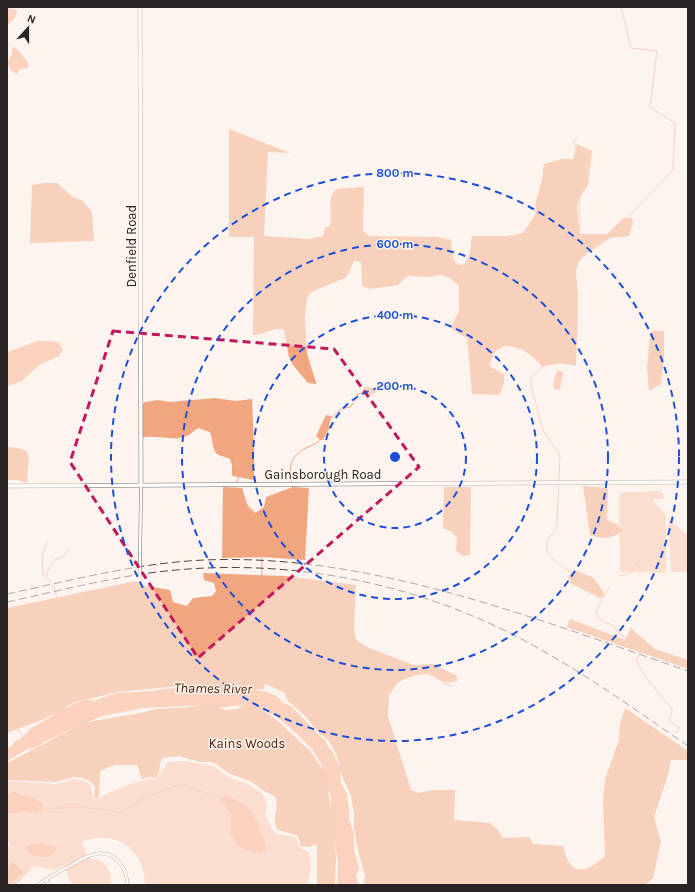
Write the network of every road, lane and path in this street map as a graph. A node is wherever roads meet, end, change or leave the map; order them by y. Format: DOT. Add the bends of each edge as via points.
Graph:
graph roads {
  1 [pos="140,7"];
  2 [pos="688,482"];
  3 [pos="142,485"];
  4 [pos="7,486"];
  5 [pos="141,582"];
  6 [pos="46,879"];
  7 [pos="38,885"];
  8 [pos="49,885"];
  9 [pos="127,885"];
  1 -- 3 [label="main road, Denfield Road"];
  2 -- 3 [label="main road, Gainsborough Road"];
  3 -- 4 [label="main road, Gainsborough Road"];
  3 -- 5 [label="street, bridge"];
  6 -- 7 [label="street"];
  6 -- 8 [label="street"];
  6 -- 9 [label="street" via="92,855 101,854 110,855 123,865 128,878"];
}
